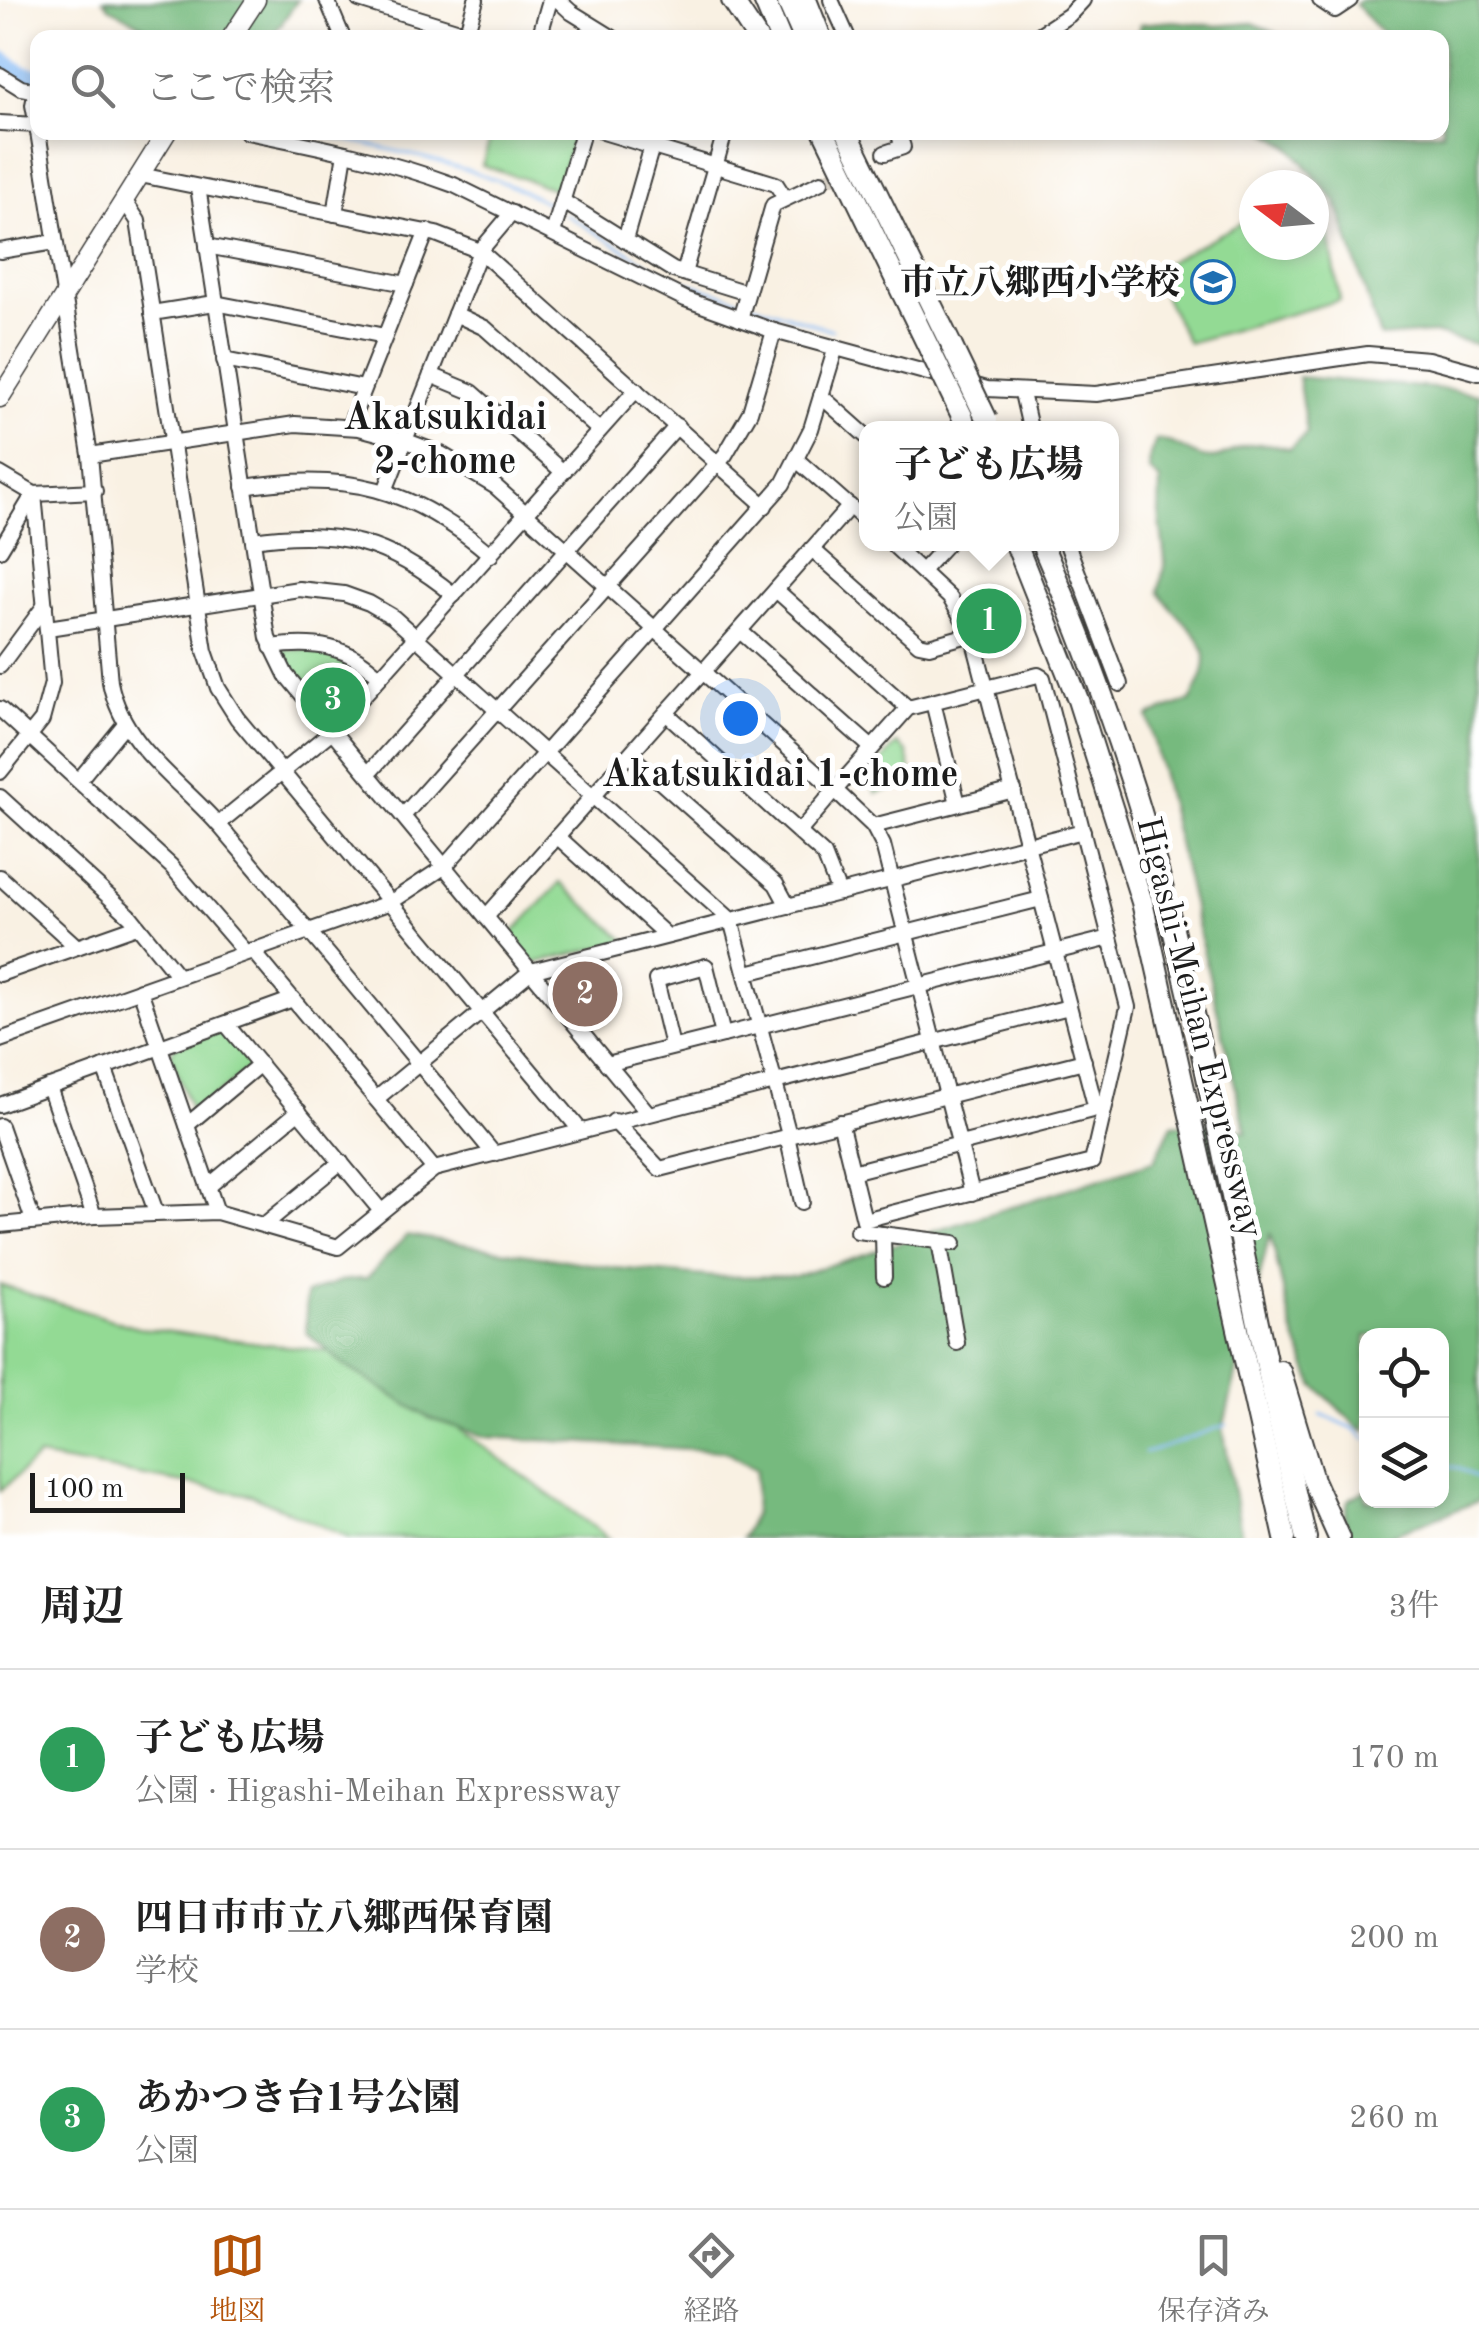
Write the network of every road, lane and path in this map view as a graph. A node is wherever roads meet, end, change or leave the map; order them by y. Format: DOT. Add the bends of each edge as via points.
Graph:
graph roads {
  1 [pos="256,0"];
  2 [pos="327,0"];
  3 [pos="359,0"];
  4 [pos="476,0"];
  5 [pos="554,0"];
  6 [pos="732,0"];
  7 [pos="764,0"];
  8 [pos="787,0"];
  9 [pos="806,0"];
  10 [pos="831,0"];
  11 [pos="1083,0"];
  12 [pos="1320,0"];
  13 [pos="1350,0"];
  14 [pos="236,30"];
  15 [pos="340,30"];
  16 [pos="451,30"];
  17 [pos="467,30"];
  18 [pos="542,30"];
  19 [pos="601,30"];
  20 [pos="752,30"];
  21 [pos="777,30"];
  22 [pos="800,30"];
  23 [pos="817,30"];
  24 [pos="844,30"];
  25 [pos="1047,30"];
  26 [pos="0,74"];
  27 [pos="30,90"];
  28 [pos="0,123"];
  29 [pos="30,128"];
  30 [pos="39,140"];
  31 [pos="162,140"];
  32 [pos="285,140"];
  33 [pos="582,140"];
  34 [pos="654,140"];
  35 [pos="723,140"];
  36 [pos="817,140"];
  37 [pos="829,140"];
  38 [pos="850,140"];
  39 [pos="861,140"];
  40 [pos="901,140"];
  41 [pos="346,153"];
  42 [pos="885,153"];
  43 [pos="716,166"];
  44 [pos="140,174"];
  45 [pos="821,182"];
  46 [pos="198,187"];
  47 [pos="786,198"];
  48 [pos="124,200"];
  49 [pos="561,208"];
  50 [pos="334,214"];
  51 [pos="512,214"];
  52 [pos="426,232"];
  53 [pos="553,234"];
  54 [pos="625,240"];
  55 [pos="55,242"];
  56 [pos="207,246"];
  57 [pos="0,251"];
  58 [pos="480,252"];
  59 [pos="902,270"];
  60 [pos="684,273"];
  61 [pos="406,284"];
  62 [pos="64,294"];
  63 [pos="216,303"];
  64 [pos="744,304"];
  65 [pos="152,313"];
  66 [pos="455,314"];
  67 [pos="774,331"];
  68 [pos="385,336"];
  69 [pos="836,348"];
  70 [pos="941,349"];
  71 [pos="224,360"];
  72 [pos="1479,373"];
  73 [pos="431,375"];
  74 [pos="364,388"];
  75 [pos="636,390"];
  76 [pos="1022,392"];
  77 [pos="822,396"];
  78 [pos="0,398"];
  79 [pos="964,421"];
  80 [pos="987,421"];
  81 [pos="1028,421"];
  82 [pos="676,426"];
  83 [pos="349,427"];
  84 [pos="600,430"];
  85 [pos="859,430"];
  86 [pos="236,432"];
  87 [pos="404,440"];
  88 [pos="172,442"];
  89 [pos="90,455"];
  90 [pos="797,460"];
  91 [pos="718,464"];
  92 [pos="563,472"];
  93 [pos="0,474"];
  94 [pos="244,486"];
  95 [pos="95,490"];
  96 [pos="385,491"];
  97 [pos="34,494"];
  98 [pos="765,506"];
  99 [pos="850,506"];
  100 [pos="527,514"];
  101 [pos="859,514"];
  102 [pos="253,540"];
  103 [pos="812,549"];
  104 [pos="0,550"];
  105 [pos="567,550"];
  106 [pos="900,551"];
  107 [pos="941,551"];
  108 [pos="1019,551"];
  109 [pos="1045,551"];
  110 [pos="1070,551"];
  111 [pos="490,555"];
  112 [pos="922,571"];
  113 [pos="608,587"];
  114 [pos="776,590"];
  115 [pos="261,595"];
  116 [pos="454,595"];
  117 [pos="45,605"];
  118 [pos="198,605"];
  119 [pos="105,619"];
  120 [pos="48,628"];
  121 [pos="656,629"];
  122 [pos="740,630"];
  123 [pos="972,634"];
  124 [pos="417,637"];
  125 [pos="271,647"];
  126 [pos="0,666"];
  127 [pos="703,672"];
  128 [pos="458,673"];
  129 [pos="380,678"];
  130 [pos="1120,684"];
  131 [pos="987,688"];
  132 [pos="933,702"];
  133 [pos="908,708"];
  134 [pos="0,709"];
  135 [pos="499,710"];
  136 [pos="666,713"];
  137 [pos="124,726"];
  138 [pos="332,731"];
  139 [pos="30,736"];
  140 [pos="872,748"];
  141 [pos="546,752"];
  142 [pos="630,755"];
  143 [pos="0,772"];
  144 [pos="282,772"];
  145 [pos="368,774"];
  146 [pos="80,780"];
  147 [pos="835,790"];
  148 [pos="1014,790"];
  149 [pos="594,796"];
  150 [pos="0,798"];
  151 [pos="958,804"];
  152 [pos="403,816"];
  153 [pos="218,824"];
  154 [pos="873,826"];
  155 [pos="1082,831"];
  156 [pos="799,832"];
  157 [pos="557,836"];
  158 [pos="1028,845"];
  159 [pos="444,867"];
  160 [pos="0,877"];
  161 [pos="892,880"];
  162 [pos="839,893"];
  163 [pos="1041,899"];
  164 [pos="391,902"];
  165 [pos="788,906"];
  166 [pos="486,917"];
  167 [pos="731,920"];
  168 [pos="137,926"];
  169 [pos="308,931"];
  170 [pos="906,933"];
  171 [pos="666,936"];
  172 [pos="1110,938"];
  173 [pos="77,947"];
  174 [pos="248,951"];
  175 [pos="1054,951"];
  176 [pos="0,957"];
  177 [pos="531,971"];
  178 [pos="7,972"];
  179 [pos="747,973"];
  180 [pos="178,976"];
  181 [pos="920,986"];
  182 [pos="140,990"];
  183 [pos="293,1000"];
  184 [pos="1068,1007"];
  185 [pos="482,1012"];
  186 [pos="226,1024"];
  187 [pos="760,1026"];
  188 [pos="723,1035"];
  189 [pos="0,1040"];
  190 [pos="933,1040"];
  191 [pos="672,1046"];
  192 [pos="159,1048"];
  193 [pos="1084,1060"];
  194 [pos="260,1064"];
  195 [pos="419,1064"];
  196 [pos="607,1064"];
  197 [pos="104,1067"];
  198 [pos="774,1080"];
  199 [pos="49,1087"];
  200 [pos="948,1095"];
  201 [pos="376,1100"];
  202 [pos="0,1105"];
  203 [pos="1100,1110"];
  204 [pos="299,1111"];
  205 [pos="648,1112"];
  206 [pos="614,1121"];
  207 [pos="840,1122"];
  208 [pos="187,1125"];
  209 [pos="0,1126"];
  210 [pos="581,1131"];
  211 [pos="788,1136"];
  212 [pos="960,1144"];
  213 [pos="494,1154"];
  214 [pos="5,1158"];
  215 [pos="341,1162"];
  216 [pos="434,1169"];
  217 [pos="852,1172"];
  218 [pos="209,1186"];
  219 [pos="972,1193"];
  220 [pos="802,1202"];
  221 [pos="156,1212"];
  222 [pos="217,1212"];
  223 [pos="382,1212"];
  224 [pos="883,1215"];
  225 [pos="94,1216"];
  226 [pos="33,1220"];
  227 [pos="0,1225"];
  228 [pos="264,1226"];
  229 [pos="857,1231"];
  230 [pos="882,1234"];
  231 [pos="1241,1235"];
  232 [pos="884,1277"];
  233 [pos="957,1344"];
  234 [pos="1286,1538"];
  235 [pos="1306,1538"];
  236 [pos="1339,1538"];
  1 -- 14 [label="main road"];
  2 -- 15 [label="street"];
  3 -- 16 [label="street"];
  4 -- 17 [label="street"];
  5 -- 18 [label="street"];
  5 -- 19 [label="street"];
  6 -- 20 [label="highway"];
  7 -- 21 [label="highway"];
  8 -- 22 [label="highway"];
  9 -- 23 [label="highway"];
  10 -- 24 [label="street"];
  11 -- 25 [label="street"];
  12 -- 13 [label="street" via="1335,10"];
  26 -- 27 [label="street"];
  28 -- 29 [label="street"];
  30 -- 55 [label="street"];
  31 -- 44 [label="main road"];
  32 -- 41 [label="street"];
  33 -- 49 [label="street"];
  34 -- 43 [label="street"];
  34 -- 54 [label="street"];
  35 -- 43 [label="street"];
  36 -- 59 [label="highway"];
  37 -- 59 [label="highway"];
  38 -- 59 [label="highway"];
  39 -- 59 [label="highway"];
  40 -- 42 [label="street" via="903,147"];
  41 -- 50 [label="street"];
  41 -- 51 [label="street" via="420,172"];
  43 -- 47 [label="street" via="776,184"];
  43 -- 60 [label="street"];
  44 -- 46 [label="street"];
  44 -- 48 [label="main road"];
  45 -- 47 [label="street"];
  46 -- 50 [label="street"];
  46 -- 56 [label="street"];
  47 -- 64 [label="street" via="773,204"];
  48 -- 62 [label="main road"];
  48 -- 65 [label="street" via="138,221"];
  49 -- 53 [label="street"];
  49 -- 54 [label="street"];
  50 -- 52 [label="street"];
  51 -- 53 [label="street"];
  51 -- 58 [label="street"];
  52 -- 58 [label="street"];
  52 -- 61 [label="street"];
  53 -- 64 [label="street" via="685,299"];
  54 -- 60 [label="street"];
  55 -- 57 [label="street"];
  55 -- 62 [label="street"];
  56 -- 61 [label="street"];
  56 -- 63 [label="street"];
  58 -- 66 [label="street"];
  58 -- 75 [label="street"];
  59 -- 70 [label="highway"];
  60 -- 64 [label="street"];
  61 -- 68 [label="street"];
  62 -- 78 [label="main road"];
  62 -- 89 [label="street"];
  63 -- 65 [label="street"];
  63 -- 68 [label="street"];
  63 -- 71 [label="street"];
  64 -- 67 [label="street"];
  65 -- 88 [label="street"];
  66 -- 73 [label="street"];
  66 -- 84 [label="street" via="485,328"];
  67 -- 69 [label="street"];
  67 -- 91 [label="street" via="750,412"];
  68 -- 74 [label="street"];
  69 -- 76 [label="street" via="938,378"];
  69 -- 77 [label="street"];
  70 -- 79 [label="highway, bridge"];
  70 -- 80 [label="highway, bridge"];
  71 -- 74 [label="street"];
  71 -- 86 [label="street"];
  72 -- 76 [label="street" via="1428,359 1368,354 1096,394"];
  73 -- 87 [label="street"];
  73 -- 92 [label="street" via="468,389"];
  74 -- 83 [label="street"];
  75 -- 82 [label="street"];
  75 -- 84 [label="street"];
  76 -- 81 [label="street"];
  77 -- 85 [label="street"];
  77 -- 90 [label="street"];
  82 -- 91 [label="street"];
  82 -- 105 [label="street"];
  83 -- 86 [label="street" via="295,424"];
  83 -- 87 [label="street"];
  84 -- 92 [label="street"];
  86 -- 88 [label="street"];
  86 -- 94 [label="street"];
  87 -- 96 [label="street"];
  87 -- 100 [label="street" via="459,464"];
  88 -- 89 [label="street"];
  88 -- 118 [label="street"];
  89 -- 95 [label="street"];
  90 -- 98 [label="street"];
  90 -- 99 [label="street"];
  91 -- 98 [label="street"];
  91 -- 113 [label="street"];
  92 -- 100 [label="street"];
  93 -- 97 [label="street"];
  94 -- 96 [label="street" via="303,479"];
  94 -- 102 [label="street"];
  95 -- 97 [label="street"];
  95 -- 119 [label="street"];
  96 -- 111 [label="street" via="438,516"];
  97 -- 104 [label="street"];
  97 -- 117 [label="street"];
  98 -- 121 [label="street"];
  99 -- 101 [label="street"];
  99 -- 103 [label="street"];
  100 -- 105 [label="street"];
  100 -- 111 [label="street"];
  102 -- 115 [label="street"];
  102 -- 116 [label="street" via="324,535 375,546 418,566"];
  103 -- 114 [label="street"];
  103 -- 123 [label="street" via="919,644"];
  105 -- 113 [label="street"];
  105 -- 128 [label="street"];
  106 -- 112 [label="street"];
  107 -- 112 [label="street"];
  108 -- 234 [label="highway, Higashi-Meihan Expressway" via="1078,700 1142,902"];
  109 -- 231 [label="highway, Higashi-Meihan Expressway" via="1109,714 1152,852"];
  110 -- 130 [label="street"];
  111 -- 116 [label="street"];
  112 -- 123 [label="street" via="950,598"];
  113 -- 121 [label="street"];
  113 -- 135 [label="street"];
  114 -- 122 [label="street"];
  114 -- 133 [label="street"];
  115 -- 118 [label="street"];
  115 -- 124 [label="street" via="344,594"];
  115 -- 125 [label="street"];
  116 -- 124 [label="street"];
  117 -- 120 [label="street"];
  117 -- 126 [label="street"];
  118 -- 119 [label="street"];
  118 -- 144 [label="street" via="218,688"];
  119 -- 120 [label="street"];
  119 -- 137 [label="street" via="110,682"];
  120 -- 139 [label="street" via="51,692"];
  121 -- 127 [label="street"];
  121 -- 141 [label="street"];
  122 -- 127 [label="street"];
  122 -- 140 [label="street"];
  123 -- 131 [label="street"];
  124 -- 128 [label="street"];
  124 -- 129 [label="street"];
  125 -- 129 [label="street" via="333,647"];
  125 -- 138 [label="street"];
  127 -- 136 [label="street"];
  127 -- 147 [label="street"];
  128 -- 135 [label="street"];
  128 -- 145 [label="street"];
  129 -- 138 [label="street"];
  131 -- 132 [label="street"];
  131 -- 148 [label="street"];
  131 -- 155 [label="street" via="1043,678"];
  132 -- 133 [label="street"];
  132 -- 151 [label="street"];
  133 -- 140 [label="street"];
  134 -- 139 [label="street"];
  135 -- 141 [label="street"];
  135 -- 152 [label="street"];
  136 -- 142 [label="street"];
  136 -- 156 [label="street"];
  137 -- 146 [label="street"];
  137 -- 153 [label="street"];
  138 -- 144 [label="street"];
  138 -- 145 [label="street"];
  139 -- 143 [label="street"];
  139 -- 146 [label="street"];
  140 -- 147 [label="street"];
  141 -- 149 [label="street"];
  141 -- 159 [label="street"];
  142 -- 149 [label="street"];
  142 -- 165 [label="street" via="776,884"];
  144 -- 153 [label="street"];
  144 -- 164 [label="street"];
  145 -- 152 [label="street"];
  146 -- 174 [label="street" via="172,866"];
  147 -- 154 [label="street"];
  147 -- 156 [label="street"];
  148 -- 151 [label="street"];
  148 -- 158 [label="street"];
  149 -- 157 [label="street"];
  149 -- 167 [label="street"];
  150 -- 168 [label="street"];
  151 -- 154 [label="street"];
  152 -- 159 [label="street"];
  153 -- 169 [label="street"];
  154 -- 161 [label="street"];
  155 -- 158 [label="street"];
  155 -- 172 [label="street"];
  156 -- 162 [label="street" via="829,861"];
  157 -- 166 [label="street"];
  157 -- 171 [label="street"];
  158 -- 161 [label="street"];
  158 -- 163 [label="street"];
  159 -- 164 [label="street"];
  159 -- 166 [label="street"];
  160 -- 173 [label="street"];
  161 -- 162 [label="street"];
  161 -- 170 [label="street"];
  162 -- 165 [label="street"];
  163 -- 170 [label="street"];
  163 -- 175 [label="street"];
  164 -- 169 [label="street"];
  164 -- 185 [label="street"];
  165 -- 167 [label="street"];
  166 -- 177 [label="street"];
  167 -- 171 [label="street"];
  167 -- 179 [label="street"];
  168 -- 173 [label="street"];
  168 -- 180 [label="street"];
  169 -- 174 [label="street"];
  169 -- 195 [label="street"];
  170 -- 179 [label="street"];
  170 -- 181 [label="street"];
  171 -- 177 [label="street"];
  172 -- 175 [label="street"];
  172 -- 203 [label="street" via="1128,1006"];
  173 -- 178 [label="street"];
  174 -- 180 [label="street"];
  174 -- 183 [label="street"];
  175 -- 181 [label="street"];
  175 -- 184 [label="street"];
  176 -- 178 [label="street"];
  177 -- 185 [label="street"];
  177 -- 196 [label="street"];
  179 -- 187 [label="street"];
  180 -- 182 [label="street"];
  181 -- 187 [label="street"];
  181 -- 190 [label="street"];
  182 -- 189 [label="street"];
  182 -- 192 [label="street"];
  183 -- 186 [label="street"];
  183 -- 201 [label="street"];
  184 -- 190 [label="street"];
  184 -- 193 [label="street"];
  185 -- 195 [label="street"];
  185 -- 210 [label="street"];
  186 -- 192 [label="street"];
  186 -- 194 [label="street"];
  187 -- 188 [label="street"];
  187 -- 198 [label="street"];
  188 -- 191 [label="street"];
  188 -- 191 [label="street" via="706,966 656,980"];
  190 -- 198 [label="street"];
  190 -- 200 [label="street"];
  191 -- 196 [label="street"];
  192 -- 197 [label="street"];
  192 -- 208 [label="street"];
  193 -- 200 [label="street"];
  193 -- 203 [label="street"];
  194 -- 204 [label="street"];
  194 -- 208 [label="street"];
  195 -- 201 [label="street"];
  195 -- 213 [label="street"];
  196 -- 205 [label="street"];
  197 -- 199 [label="street"];
  197 -- 221 [label="street"];
  198 -- 205 [label="street"];
  198 -- 211 [label="street"];
  199 -- 202 [label="street"];
  199 -- 225 [label="street"];
  200 -- 207 [label="street"];
  200 -- 212 [label="street"];
  201 -- 216 [label="street"];
  203 -- 212 [label="street"];
  203 -- 219 [label="street" via="1092,1162"];
  204 -- 215 [label="street"];
  204 -- 218 [label="street"];
  205 -- 206 [label="street"];
  206 -- 210 [label="street"];
  206 -- 211 [label="street" via="660,1169"];
  207 -- 211 [label="street"];
  207 -- 217 [label="street"];
  208 -- 218 [label="street"];
  209 -- 214 [label="street"];
  210 -- 213 [label="street"];
  211 -- 220 [label="street"];
  212 -- 217 [label="street"];
  212 -- 219 [label="street"];
  213 -- 216 [label="street"];
  214 -- 226 [label="street"];
  215 -- 223 [label="street"];
  215 -- 228 [label="street"];
  216 -- 223 [label="street"];
  217 -- 224 [label="street" via="864,1220"];
  218 -- 222 [label="street"];
  219 -- 224 [label="street"];
  221 -- 222 [label="street"];
  221 -- 225 [label="street"];
  222 -- 228 [label="street"];
  223 -- 228 [label="street" via="338,1247"];
  224 -- 230 [label="street"];
  225 -- 226 [label="street"];
  226 -- 227 [label="street"];
  229 -- 230 [label="street"];
  230 -- 232 [label="street"];
  230 -- 233 [label="street" via="947,1242"];
  231 -- 235 [label="highway, Higashi-Meihan Expressway"];
  231 -- 236 [label="highway" via="1308,1466"];
}
